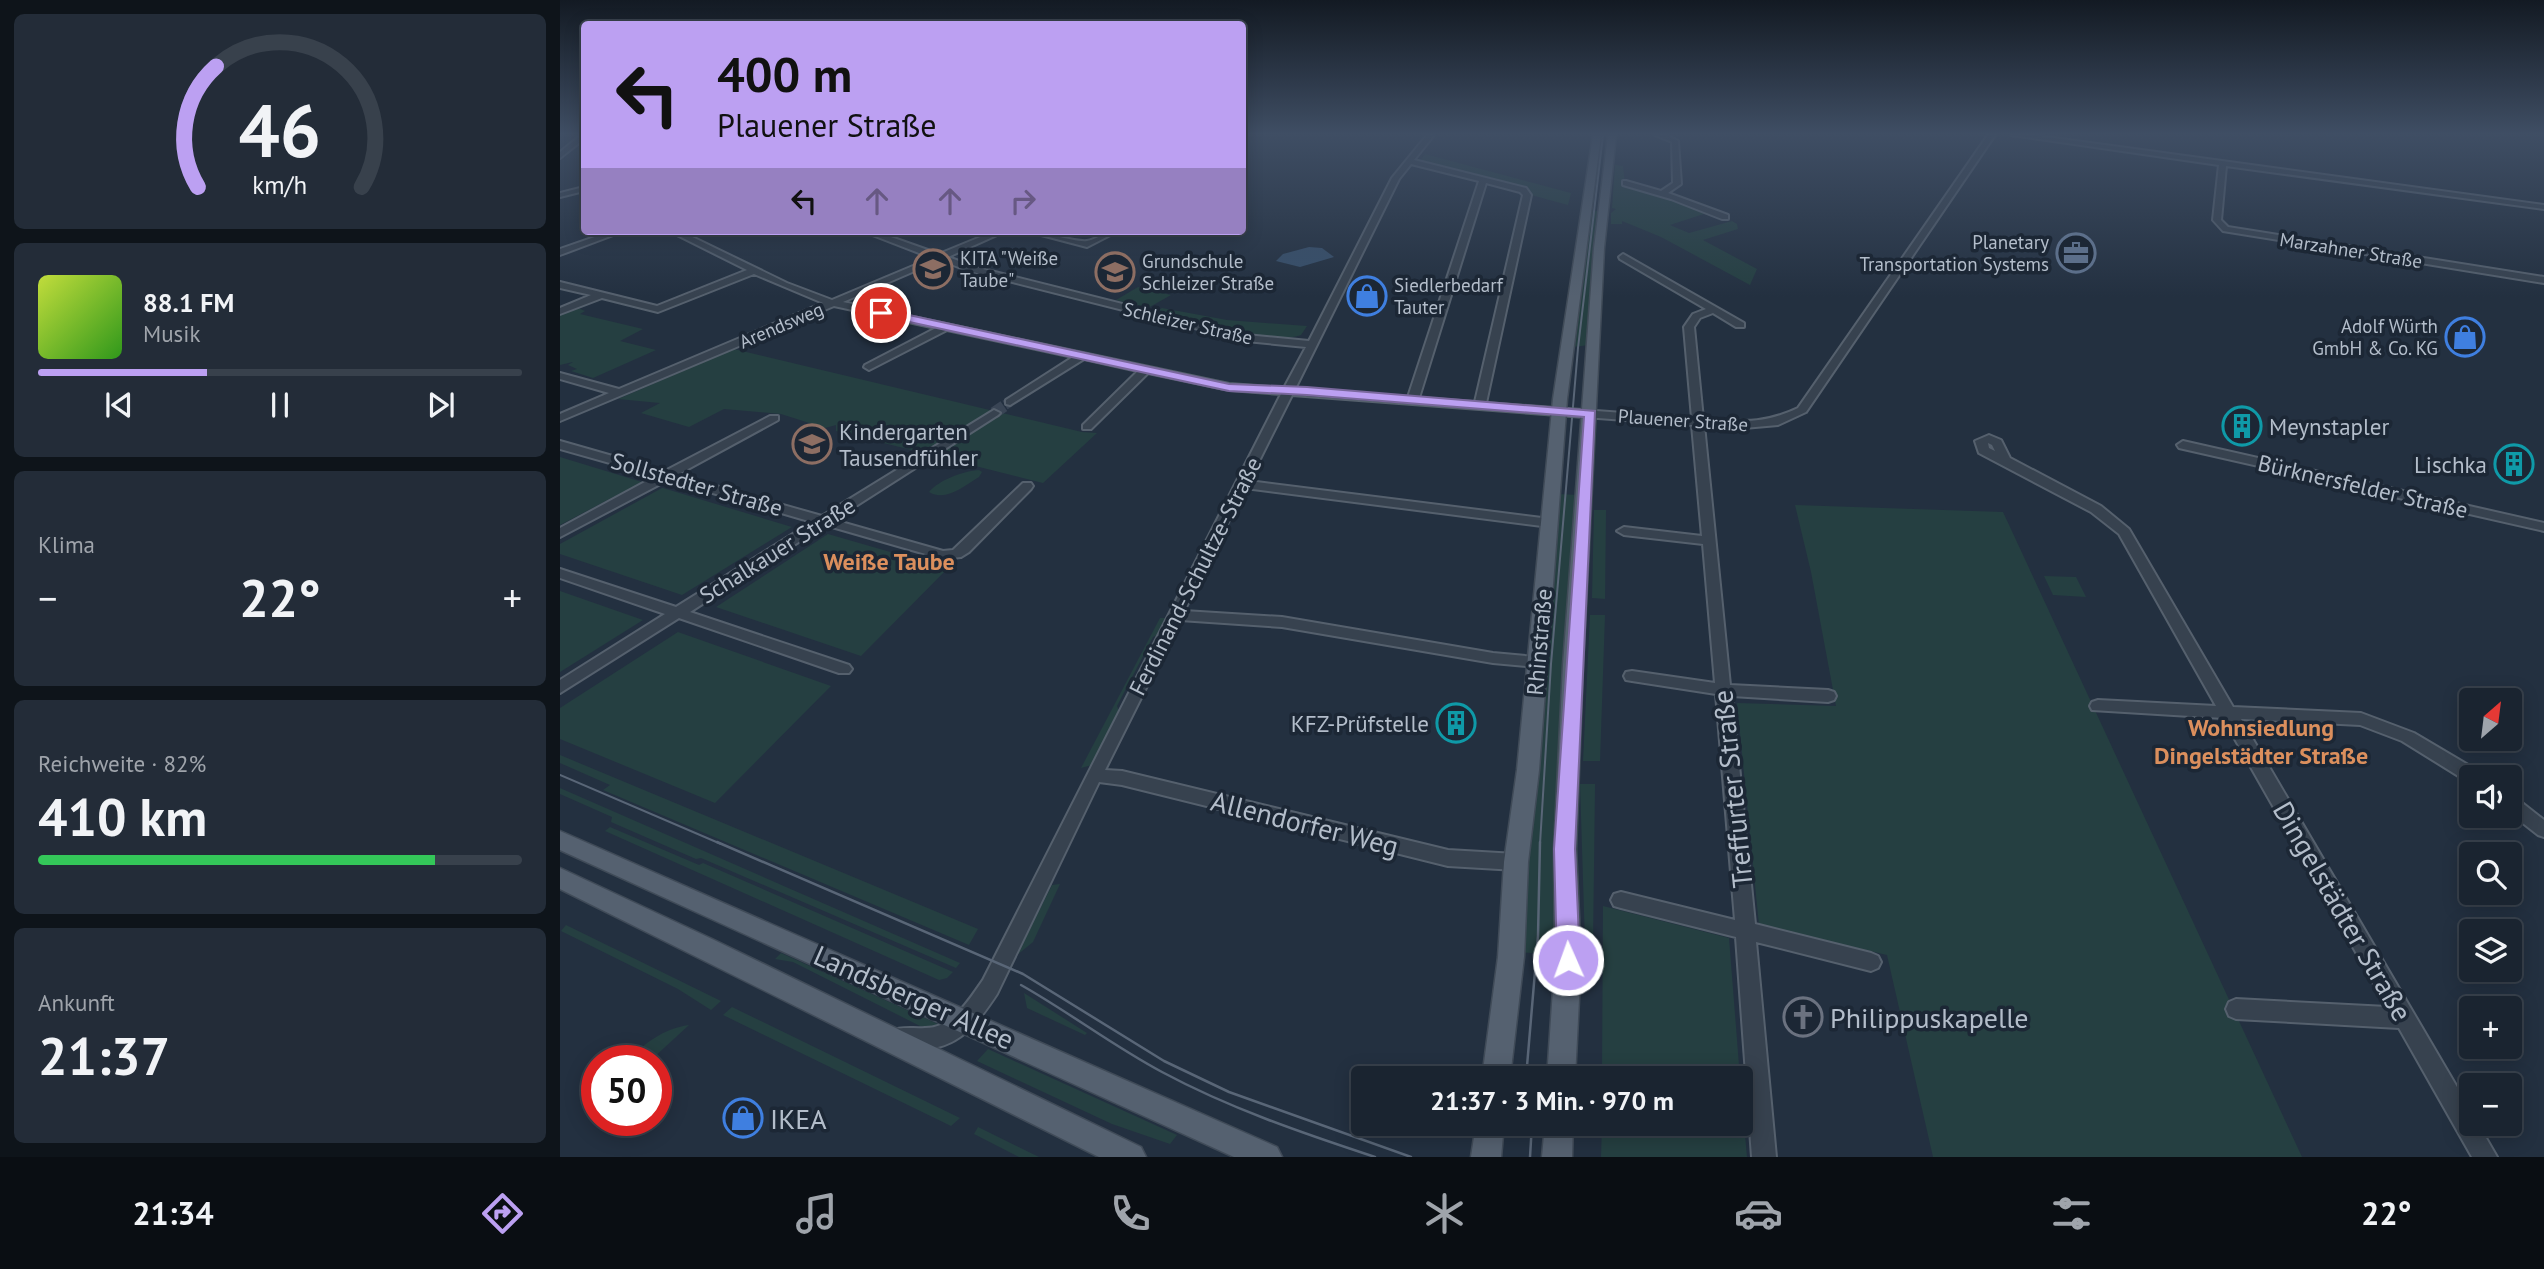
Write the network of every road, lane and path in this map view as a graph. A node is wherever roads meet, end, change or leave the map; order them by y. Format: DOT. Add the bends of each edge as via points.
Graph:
graph roads {
  1 [pos="1390,189"];
  2 [pos="1480,189"];
  3 [pos="1515,189"];
  4 [pos="1591,189"];
  5 [pos="1605,189"];
  6 [pos="1649,189"];
  7 [pos="1670,189"];
  8 [pos="1955,189"];
  9 [pos="2221,189"];
  10 [pos="2410,189"];
  11 [pos="581,190"];
  12 [pos="1664,193"];
  13 [pos="560,195"];
  14 [pos="2544,207"];
  15 [pos="1725,217"];
  16 [pos="609,235"];
  17 [pos="681,235"];
  18 [pos="877,235"];
  19 [pos="992,235"];
  20 [pos="1055,235"];
  21 [pos="1106,235"];
  22 [pos="560,252"];
  23 [pos="939,257"];
  24 [pos="1623,257"];
  25 [pos="753,271"];
  26 [pos="2544,280"];
  27 [pos="560,285"];
  28 [pos="601,296"];
  29 [pos="834,303"];
  30 [pos="1713,310"];
  31 [pos="560,312"];
  32 [pos="1740,326"];
  33 [pos="945,327"];
  34 [pos="1311,344"];
  35 [pos="1082,356"];
  36 [pos="869,367"];
  37 [pos="1146,369"];
  38 [pos="560,376"];
  39 [pos="1288,390"];
  40 [pos="620,393"];
  41 [pos="1413,399"];
  42 [pos="1010,402"];
  43 [pos="1480,404"];
  44 [pos="1559,411"];
  45 [pos="994,413"];
  46 [pos="1590,414"];
  47 [pos="560,418"];
  48 [pos="774,418"];
  49 [pos="1698,422"];
  50 [pos="1087,427"];
  51 [pos="560,444"];
  52 [pos="2183,445"];
  53 [pos="2005,460"];
  54 [pos="669,475"];
  55 [pos="1242,484"];
  56 [pos="1027,486"];
  57 [pos="825,521"];
  58 [pos="1550,523"];
  59 [pos="2544,527"];
  60 [pos="1624,531"];
  61 [pos="560,533"];
  62 [pos="1709,541"];
  63 [pos="560,573"];
  64 [pos="677,612"];
  65 [pos="1175,615"];
  66 [pos="1536,662"];
  67 [pos="844,669"];
  68 [pos="1632,676"];
  69 [pos="560,687"];
  70 [pos="1721,689"];
  71 [pos="1828,696"];
  72 [pos="2098,706"];
  73 [pos="2229,712"];
  74 [pos="2459,767"];
  75 [pos="1094,775"];
  76 [pos="2522,813"];
  77 [pos="2544,830"];
  78 [pos="560,840"];
  79 [pos="1516,862"];
  80 [pos="560,878"];
  81 [pos="1620,900"];
  82 [pos="1744,933"];
  83 [pos="1871,962"];
  84 [pos="2236,1009"];
  85 [pos="2404,1018"];
  86 [pos="965,1020"];
  87 [pos="889,1038"];
  88 [pos="1497,1066"];
  89 [pos="1562,1066"];
  90 [pos="1489,1136"];
  91 [pos="1558,1136"];
  92 [pos="1131,1157"];
  93 [pos="1267,1157"];
  94 [pos="1486,1157"];
  95 [pos="1557,1157"];
  96 [pos="1764,1157"];
  97 [pos="2485,1157"];
  1 -- 34 [label="street, Ferdinand-Schultze-Straße"];
  2 -- 41 [label="street"];
  3 -- 43 [label="street" via="1526,192"];
  4 -- 44 [label="main road, Rhinstraße"];
  5 -- 46 [label="main road, Rhinstraße"];
  6 -- 12 [label="street"];
  7 -- 12 [label="street"];
  8 -- 49 [label="street, Plauener Straße" via="1802,410 1766,424"];
  9 -- 26 [label="street, Marzahner Straße" via="2217,222 2231,230"];
  10 -- 14 [label="street"];
  11 -- 13 [label="street"];
  12 -- 15 [label="street"];
  16 -- 22 [label="street"];
  17 -- 25 [label="street, Plauener Straße"];
  18 -- 23 [label="street, Schleizer Straße"];
  19 -- 23 [label="street, Arendsweg"];
  20 -- 21 [label="street" via="1087,244"];
  23 -- 29 [label="street, Arendsweg"];
  23 -- 34 [label="street, Schleizer Straße" via="1230,335"];
  24 -- 30 [label="street"];
  25 -- 28 [label="street" via="658,309"];
  25 -- 29 [label="street, Plauener Straße"];
  27 -- 28 [label="street"];
  28 -- 31 [label="street"];
  29 -- 33 [label="street, Plauener Straße"];
  29 -- 40 [label="street, Arendsweg"];
  30 -- 32 [label="street"];
  30 -- 49 [label="street, Treffurter Straße" via="1689,324"];
  33 -- 35 [label="street, Plauener Straße"];
  33 -- 36 [label="street"];
  34 -- 39 [label="street, Ferdinand-Schultze-Straße"];
  35 -- 37 [label="street, Plauener Straße"];
  35 -- 42 [label="street"];
  37 -- 39 [label="street, Plauener Straße" via="1229,387"];
  37 -- 50 [label="street"];
  38 -- 40 [label="street"];
  39 -- 41 [label="street, Plauener Straße"];
  39 -- 55 [label="street, Ferdinand-Schultze-Straße"];
  40 -- 47 [label="street, Arendsweg"];
  41 -- 43 [label="street, Plauener Straße"];
  43 -- 44 [label="street, Plauener Straße"];
  44 -- 46 [label="street, Plauener Straße"];
  44 -- 58 [label="main road, Rhinstraße"];
  45 -- 57 [label="street, Schalkauer Straße"];
  46 -- 49 [label="street, Plauener Straße"];
  46 -- 89 [label="main road, Rhinstraße" via="1565,849 1568,960"];
  48 -- 54 [label="street"];
  49 -- 62 [label="street, Treffurter Straße"];
  51 -- 54 [label="street, Sollstedter Straße"];
  52 -- 59 [label="street, Bürknersfelder Straße"];
  53 -- 73 [label="street, Dingelstädter Straße" via="2096,509 2124,532"];
  54 -- 57 [label="street, Sollstedter Straße"];
  54 -- 61 [label="street"];
  55 -- 58 [label="street"];
  55 -- 65 [label="street, Ferdinand-Schultze-Straße"];
  56 -- 57 [label="street, Sollstedter Straße" via="956,554 943,555"];
  57 -- 64 [label="street, Schalkauer Straße"];
  58 -- 66 [label="main road, Rhinstraße"];
  60 -- 62 [label="street"];
  62 -- 70 [label="street, Treffurter Straße"];
  63 -- 64 [label="street"];
  64 -- 67 [label="street"];
  64 -- 69 [label="street, Schalkauer Straße"];
  65 -- 66 [label="street" via="1282,622"];
  65 -- 75 [label="street, Ferdinand-Schultze-Straße"];
  66 -- 79 [label="main road, Rhinstraße"];
  68 -- 70 [label="street"];
  70 -- 71 [label="street"];
  70 -- 82 [label="street, Treffurter Straße"];
  72 -- 73 [label="street"];
  73 -- 74 [label="street" via="2371,721"];
  73 -- 85 [label="street, Dingelstädter Straße"];
  75 -- 79 [label="street, Allendorfer Weg" via="1438,856"];
  75 -- 86 [label="street, Ferdinand-Schultze-Straße" via="990,987"];
  76 -- 77 [label="street"];
  78 -- 86 [label="main road, Landsberger Allee"];
  79 -- 88 [label="main road, Rhinstraße" via="1511,957"];
  80 -- 87 [label="main road, Landsberger Allee"];
  81 -- 82 [label="street"];
  82 -- 83 [label="street"];
  82 -- 96 [label="street, Treffurter Straße"];
  84 -- 85 [label="street"];
  85 -- 97 [label="street, Dingelstädter Straße"];
  86 -- 87 [label="street" via="936,1038"];
  86 -- 93 [label="main road, Landsberger Allee"];
  87 -- 92 [label="main road, Landsberger Allee"];
  90 -- 94 [label="main road"];
  91 -- 95 [label="main road"];
}
